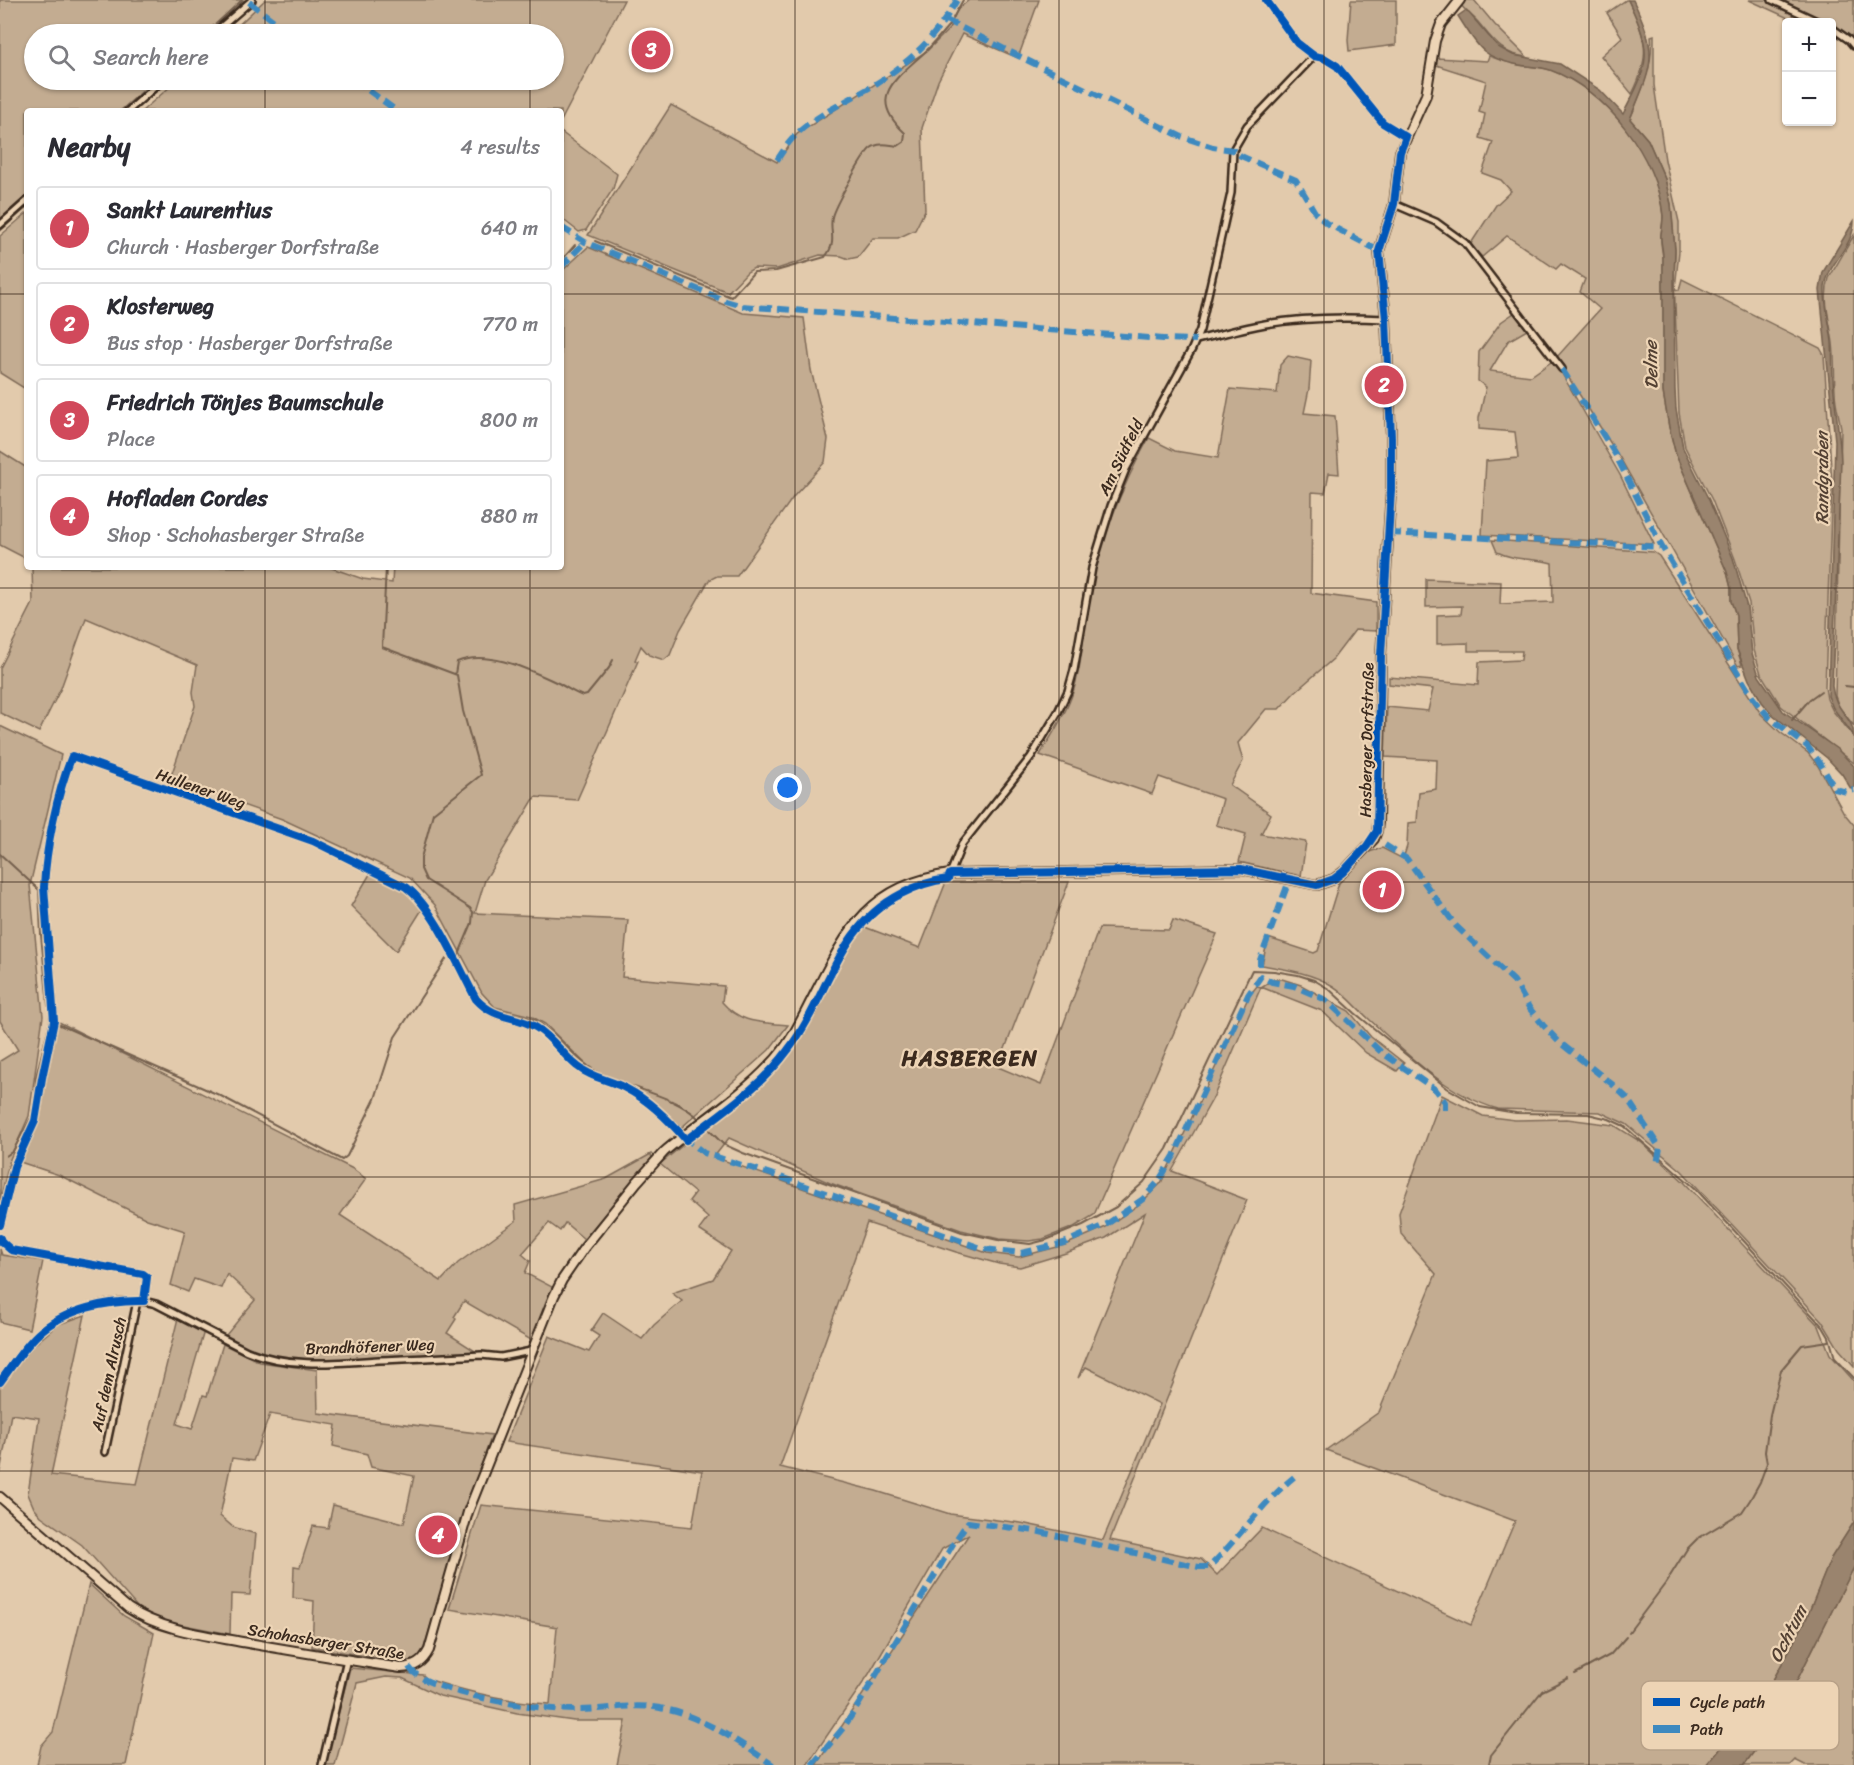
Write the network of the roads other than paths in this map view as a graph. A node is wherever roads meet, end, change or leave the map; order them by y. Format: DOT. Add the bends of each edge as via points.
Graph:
graph roads {
  1 [pos="252,0"];
  2 [pos="1266,0"];
  3 [pos="1460,0"];
  4 [pos="1772,0"];
  5 [pos="1810,18"];
  6 [pos="224,24"];
  7 [pos="1836,31"];
  8 [pos="1854,46"];
  9 [pos="1314,56"];
  10 [pos="152,90"];
  11 [pos="131,108"];
  12 [pos="1406,137"];
  13 [pos="24,204"];
  14 [pos="1394,204"];
  15 [pos="0,225"];
  16 [pos="1386,319"];
  17 [pos="1196,340"];
  18 [pos="1562,369"];
  19 [pos="950,874"];
  20 [pos="683,1136"];
  21 [pos="0,1225"];
  22 [pos="0,1239"];
  23 [pos="136,1300"];
  24 [pos="144,1301"];
  25 [pos="531,1351"];
  26 [pos="0,1382"];
  27 [pos="105,1452"];
  28 [pos="0,1497"];
  29 [pos="347,1659"];
  30 [pos="322,1765"];
  1 -- 6 [label="street"];
  2 -- 9 [label="street" via="1297,43"];
  3 -- 12 [label="street, Hasberger Dorfstraße" via="1441,24 1426,95"];
  4 -- 5 [label="street"];
  7 -- 8 [label="street"];
  9 -- 12 [label="street" via="1337,66 1383,123"];
  9 -- 17 [label="street, Am Südfeld" via="1247,126 1233,150 1226,220"];
  10 -- 11 [label="street"];
  12 -- 14 [label="street, Hasberger Dorfstraße" via="1400,152"];
  13 -- 15 [label="street"];
  14 -- 16 [label="street, Hasberger Dorfstraße" via="1379,251"];
  14 -- 18 [label="street" via="1436,222 1465,243"];
  16 -- 17 [label="street" via="1298,320"];
  16 -- 19 [label="street, Hasberger Dorfstraße" via="1391,490 1382,643 1378,822 1374,839 1334,879 1317,885 1241,869"];
  17 -- 19 [label="street, Am Südfeld" via="1126,469 1111,506 1092,568 1074,670 1063,702 1031,757 962,844"];
  19 -- 20 [label="street, Hasberger Dorfstraße" via="919,880 884,897 868,910 838,948 785,1047 770,1065"];
  20 -- 21 [label="street, Hullener Weg" via="657,1109 627,1088 578,1067 540,1029 483,1006 428,910 406,887 313,841 72,756 64,776 45,867 54,1021 35,1121 14,1167"];
  20 -- 25 [label="street, Schohasberger Straße" via="650,1166 574,1263 554,1296"];
  22 -- 24 [label="street" via="11,1250 143,1275 148,1282"];
  23 -- 24 [label="street, Brandhöfener Weg"];
  23 -- 26 [label="street, Brandhöfener Weg" via="90,1308 54,1322 38,1334"];
  23 -- 27 [label="street, Auf dem Alrusch"];
  24 -- 25 [label="street, Brandhöfener Weg" via="247,1351 281,1361 501,1357"];
  25 -- 29 [label="street, Schohasberger Straße" via="468,1512 424,1659 415,1666 401,1668"];
  28 -- 29 [label="street, Schohasberger Straße" via="141,1617 217,1637"];
  29 -- 30 [label="street"];
}
